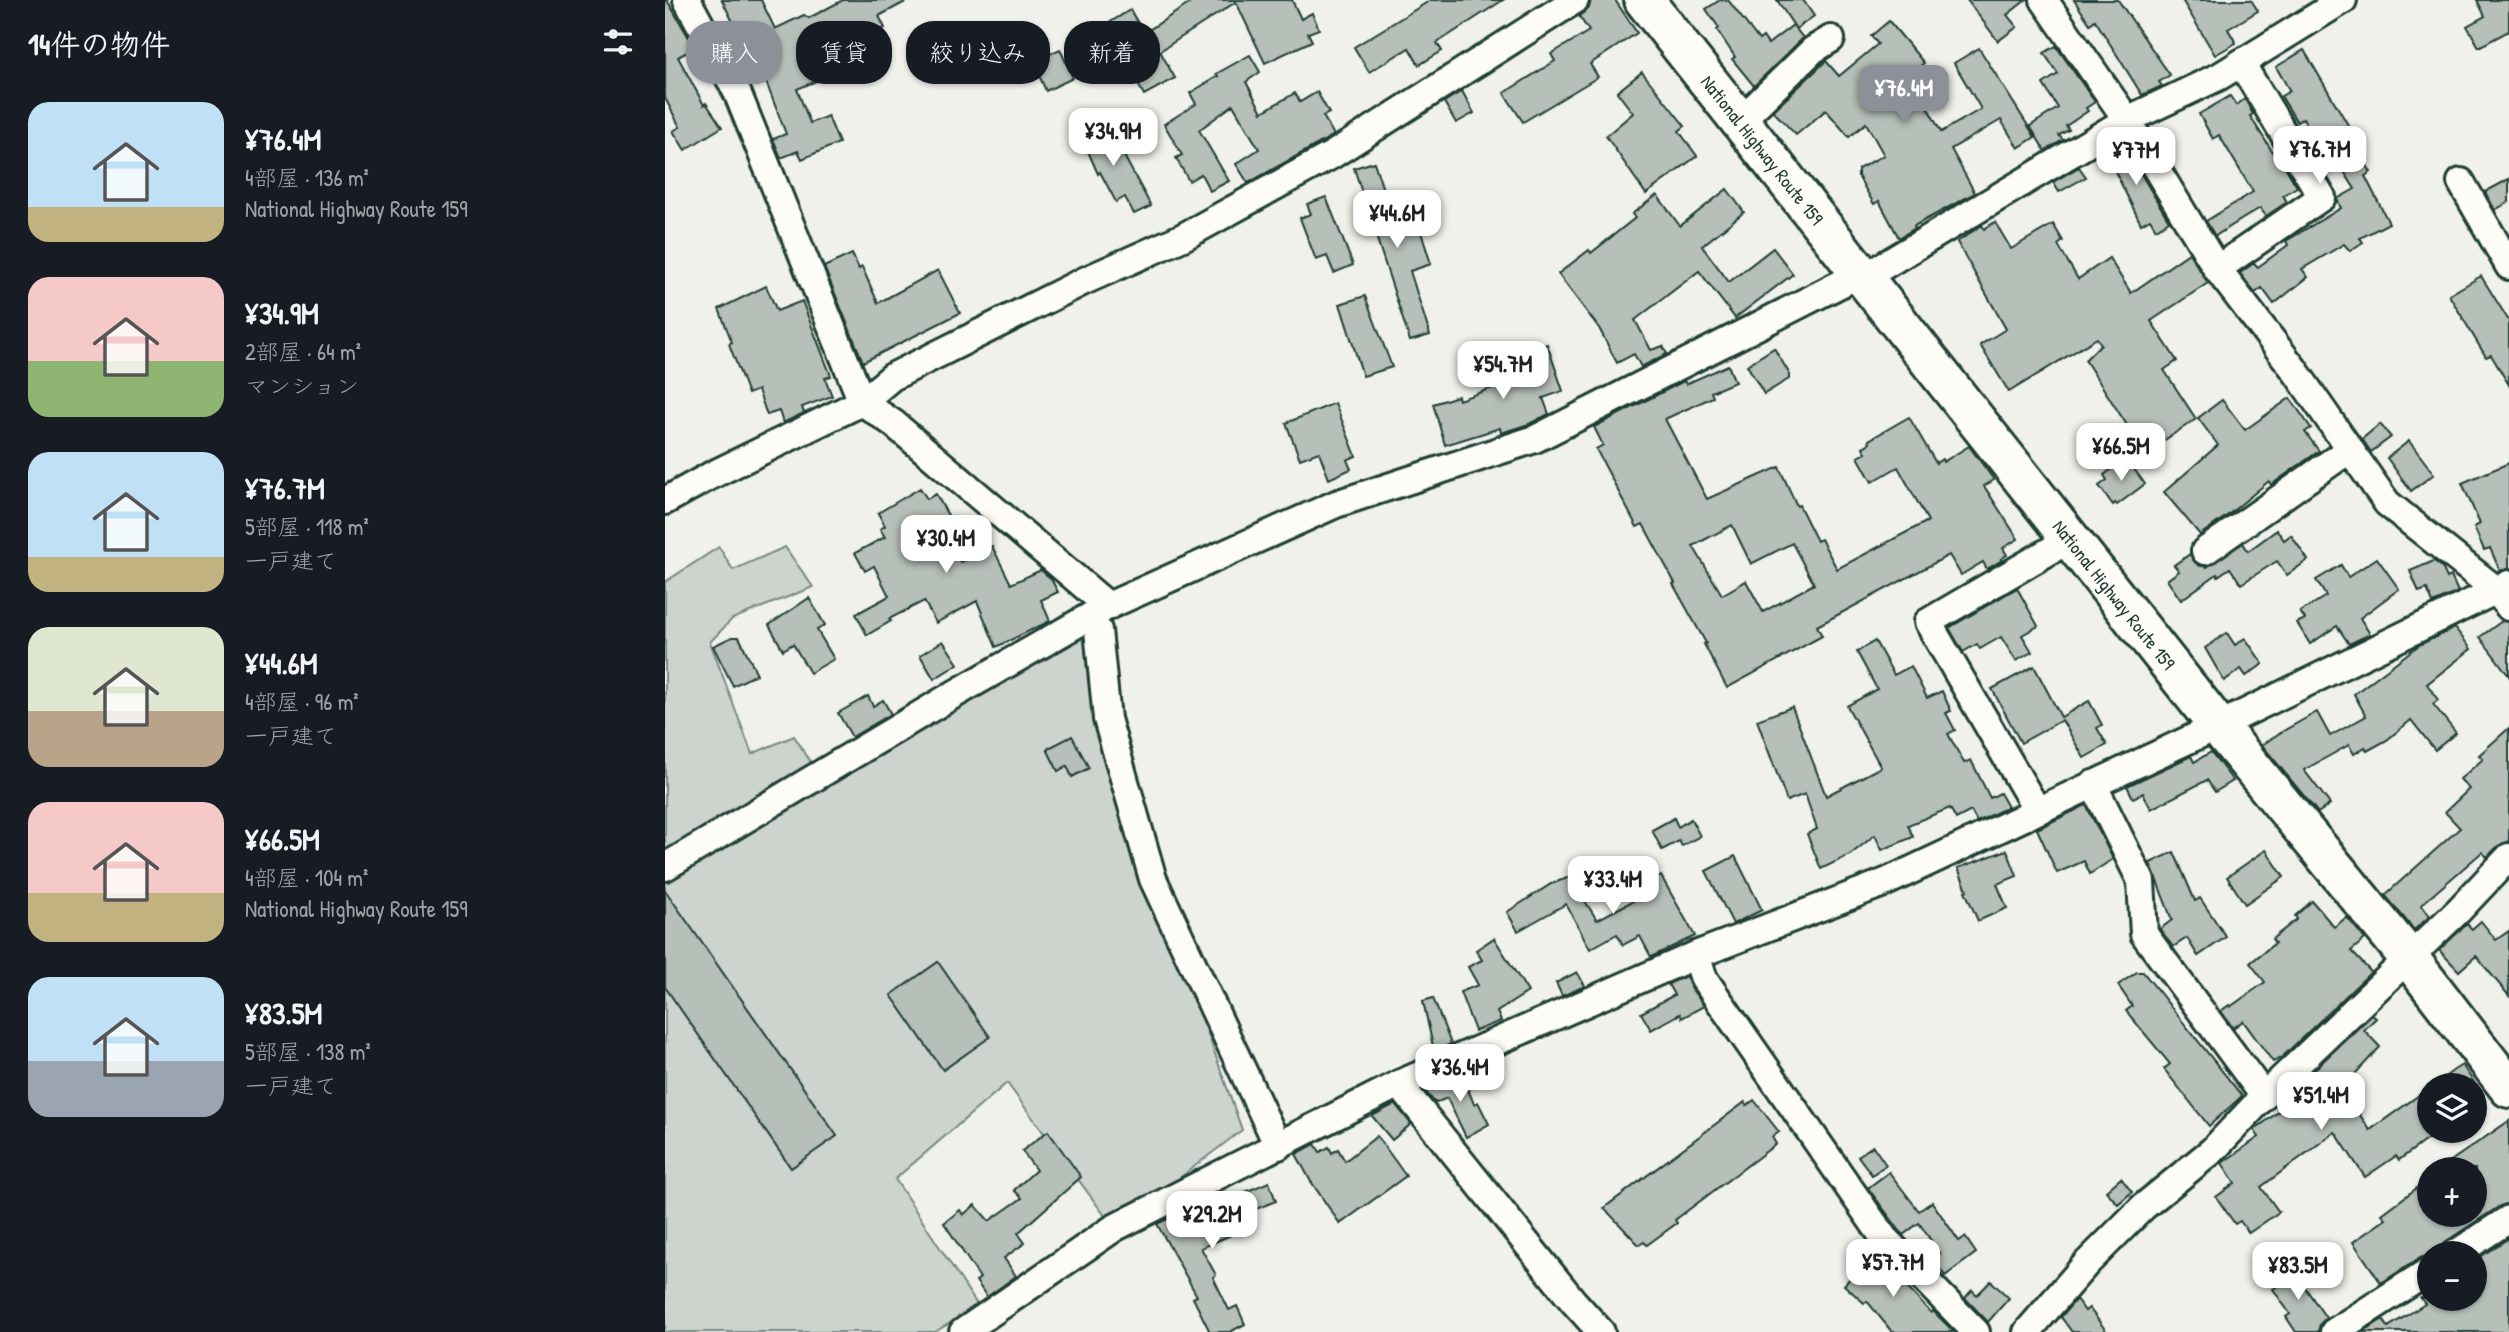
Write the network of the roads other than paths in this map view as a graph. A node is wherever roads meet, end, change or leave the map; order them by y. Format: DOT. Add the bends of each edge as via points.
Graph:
graph roads {
  1 [pos="687,0"];
  2 [pos="1575,0"];
  3 [pos="1644,0"];
  4 [pos="2045,0"];
  5 [pos="2343,0"];
  6 [pos="1831,38"];
  7 [pos="2241,63"];
  8 [pos="2127,120"];
  9 [pos="1739,122"];
  10 [pos="2461,182"];
  11 [pos="2509,266"];
  12 [pos="2217,269"];
  13 [pos="1863,278"];
  14 [pos="862,402"];
  15 [pos="2350,449"];
  16 [pos="665,501"];
  17 [pos="2070,539"];
  18 [pos="2205,551"];
  19 [pos="2505,594"];
  20 [pos="1108,606"];
  21 [pos="1098,630"];
  22 [pos="2218,726"];
  23 [pos="2093,784"];
  24 [pos="2037,810"];
  25 [pos="2509,857"];
  26 [pos="665,867"];
  27 [pos="1696,955"];
  28 [pos="2409,958"];
  29 [pos="1399,1084"];
  30 [pos="2509,1088"];
  31 [pos="2264,1097"];
  32 [pos="1277,1146"];
  33 [pos="2509,1219"];
  34 [pos="2475,1241"];
  35 [pos="2417,1279"];
  36 [pos="963,1332"];
  37 [pos="1601,1332"];
  38 [pos="1976,1332"];
  39 [pos="2028,1332"];
  40 [pos="2334,1332"];
  1 -- 14 [label="street" via="737,92"];
  2 -- 14 [label="street" via="1332,155 1183,237 892,377"];
  3 -- 9 [label="highway, National Highway Route 159"];
  4 -- 8 [label="street"];
  5 -- 7 [label="street"];
  6 -- 9 [label="street"];
  7 -- 8 [label="street"];
  7 -- 12 [label="street" via="2322,197"];
  8 -- 12 [label="street"];
  8 -- 13 [label="street"];
  9 -- 13 [label="highway, National Highway Route 159"];
  10 -- 11 [label="street"];
  12 -- 15 [label="street"];
  13 -- 17 [label="highway, National Highway Route 159"];
  13 -- 20 [label="street" via="1848,279 1535,439 1336,504"];
  14 -- 16 [label="street"];
  14 -- 20 [label="street" via="894,423"];
  15 -- 18 [label="street"];
  15 -- 19 [label="street" via="2387,503"];
  17 -- 22 [label="highway, National Highway Route 159"];
  17 -- 24 [label="street" via="1928,622"];
  19 -- 22 [label="street"];
  20 -- 26 [label="street"];
  21 -- 32 [label="street" via="1107,719 1153,879"];
  22 -- 23 [label="street"];
  22 -- 28 [label="highway, National Highway Route 159"];
  23 -- 24 [label="street"];
  23 -- 31 [label="street" via="2141,881 2144,934"];
  24 -- 27 [label="street" via="1886,882"];
  25 -- 28 [label="street"];
  27 -- 29 [label="street"];
  27 -- 38 [label="street" via="1703,979 1884,1238"];
  28 -- 30 [label="highway, National Highway Route 159"];
  28 -- 31 [label="street"];
  29 -- 32 [label="street"];
  29 -- 37 [label="street"];
  31 -- 39 [label="street" via="2213,1150 2143,1207"];
  32 -- 36 [label="street" via="1114,1228"];
  33 -- 34 [label="street"];
  35 -- 40 [label="street"];
}
